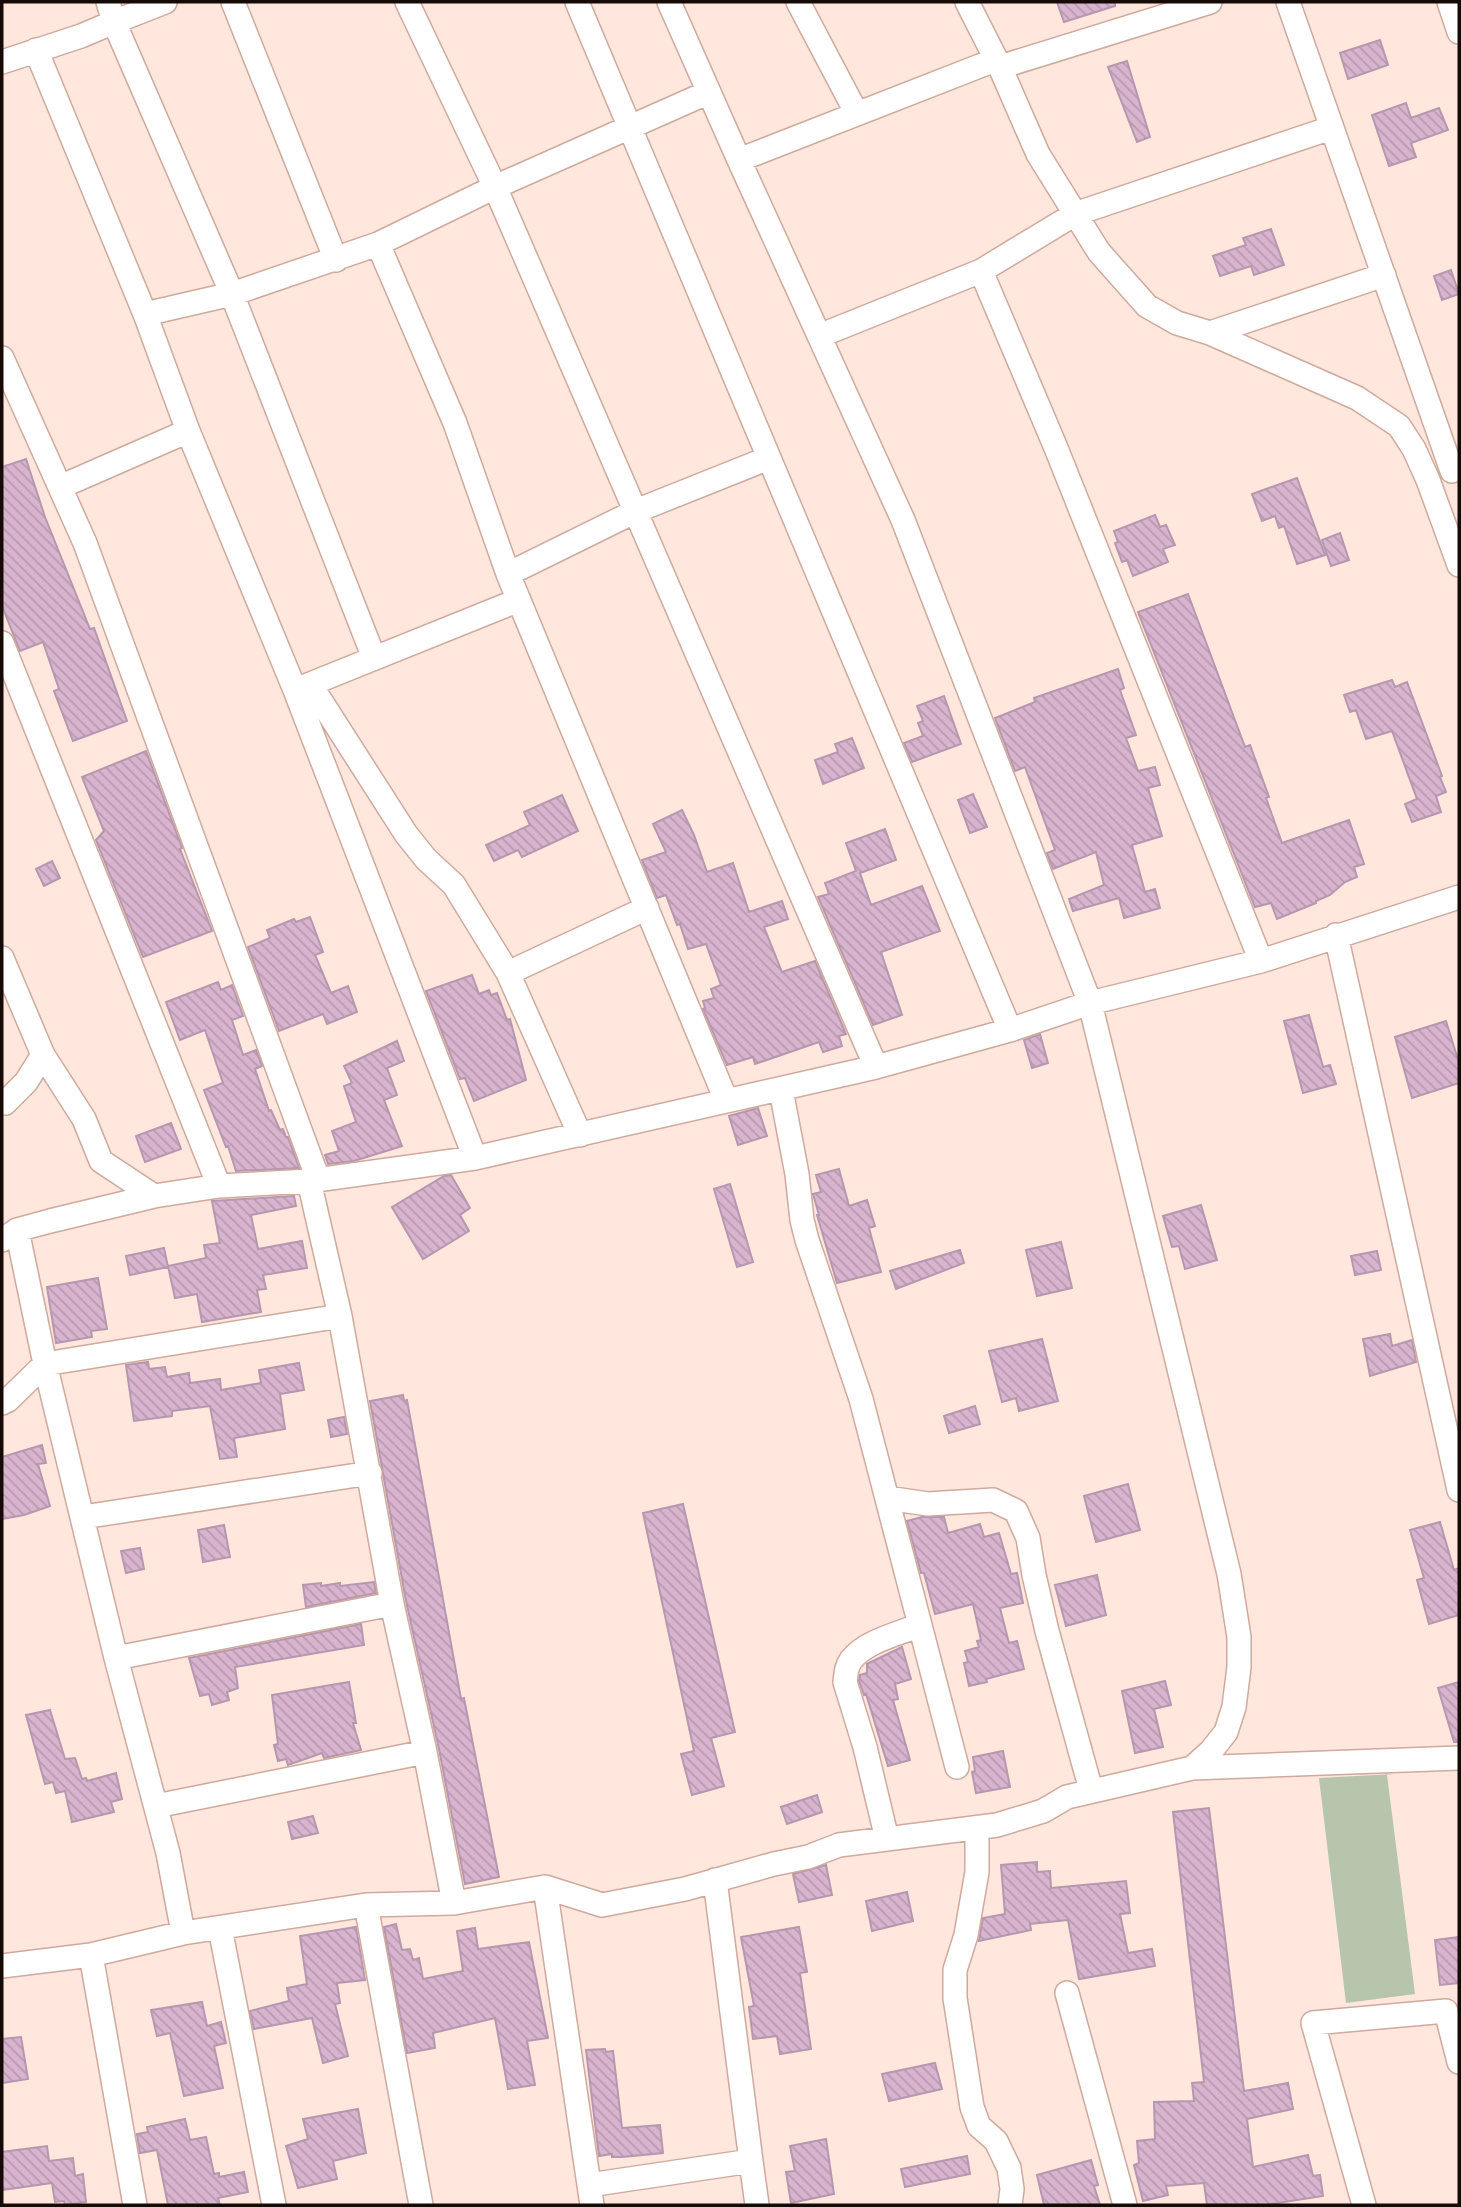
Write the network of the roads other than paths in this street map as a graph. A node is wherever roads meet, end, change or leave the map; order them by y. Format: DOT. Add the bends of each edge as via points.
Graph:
graph roads {
  1 [pos="164,2"];
  2 [pos="233,2"];
  3 [pos="407,2"];
  4 [pos="577,2"];
  5 [pos="669,2"];
  6 [pos="798,2"];
  7 [pos="967,2"];
  8 [pos="1210,2"];
  9 [pos="1287,2"];
  10 [pos="1449,2"];
  11 [pos="111,12"];
  12 [pos="1459,32"];
  13 [pos="36,50"];
  14 [pos="2,62"];
  15 [pos="997,64"];
  16 [pos="709,92"];
  17 [pos="856,112"];
  18 [pos="630,126"];
  19 [pos="1331,128"];
  20 [pos="739,160"];
  21 [pos="495,187"];
  22 [pos="1075,214"];
  23 [pos="378,244"];
  24 [pos="336,260"];
  25 [pos="981,271"];
  26 [pos="1384,275"];
  27 [pos="232,294"];
  28 [pos="145,314"];
  29 [pos="1210,333"];
  30 [pos="819,336"];
  31 [pos="2,358"];
  32 [pos="188,431"];
  33 [pos="769,458"];
  34 [pos="1456,470"];
  35 [pos="1428,480"];
  36 [pos="60,487"];
  37 [pos="636,511"];
  38 [pos="1459,565"];
  39 [pos="508,574"];
  40 [pos="519,600"];
  41 [pos="2,643"];
  42 [pos="374,658"];
  43 [pos="303,687"];
  44 [pos="1459,897"];
  45 [pos="646,908"];
  46 [pos="1336,935"];
  47 [pos="2,958"];
  48 [pos="1261,961"];
  49 [pos="508,973"];
  50 [pos="1090,1003"];
  51 [pos="1010,1030"];
  52 [pos="43,1055"];
  53 [pos="876,1067"];
  54 [pos="781,1090"];
  55 [pos="726,1100"];
  56 [pos="2,1102"];
  57 [pos="580,1135"];
  58 [pos="475,1158"];
  59 [pos="314,1180"];
  60 [pos="219,1186"];
  61 [pos="154,1196"];
  62 [pos="10,1235"];
  63 [pos="340,1316"];
  64 [pos="45,1364"];
  65 [pos="2,1403"];
  66 [pos="370,1473"];
  67 [pos="1459,1490"];
  68 [pos="887,1498"];
  69 [pos="83,1517"];
  70 [pos="392,1604"];
  71 [pos="920,1625"];
  72 [pos="116,1658"];
  73 [pos="425,1752"];
  74 [pos="1459,1758"];
  75 [pos="957,1767"];
  76 [pos="1192,1768"];
  77 [pos="1091,1790"];
  78 [pos="156,1806"];
  79 [pos="977,1828"];
  80 [pos="887,1839"];
  81 [pos="715,1880"];
  82 [pos="545,1887"];
  83 [pos="454,1903"];
  84 [pos="366,1905"];
  85 [pos="220,1928"];
  86 [pos="183,1933"];
  87 [pos="91,1955"];
  88 [pos="2,1966"];
  89 [pos="1067,1993"];
  90 [pos="1459,2062"];
  91 [pos="751,2161"];
  92 [pos="590,2195"];
  93 [pos="135,2205"];
  94 [pos="274,2205"];
  95 [pos="421,2205"];
  96 [pos="757,2205"];
  97 [pos="1010,2205"];
  98 [pos="1125,2205"];
  99 [pos="1364,2205"];
  1 -- 11 [label="street"];
  2 -- 24 [label="street"];
  3 -- 21 [label="street"];
  4 -- 18 [label="street"];
  5 -- 16 [label="street"];
  6 -- 17 [label="street"];
  7 -- 15 [label="street"];
  8 -- 15 [label="street"];
  9 -- 19 [label="street"];
  10 -- 12 [label="street"];
  11 -- 13 [label="street"];
  11 -- 27 [label="street"];
  13 -- 14 [label="street"];
  13 -- 28 [label="street"];
  15 -- 17 [label="street"];
  15 -- 22 [label="street" via="1038,154"];
  16 -- 18 [label="street"];
  16 -- 20 [label="street"];
  17 -- 20 [label="street"];
  18 -- 21 [label="street"];
  18 -- 33 [label="street"];
  19 -- 22 [label="street"];
  19 -- 26 [label="street"];
  20 -- 30 [label="street"];
  21 -- 23 [label="street"];
  21 -- 37 [label="street"];
  22 -- 25 [label="street"];
  22 -- 29 [label="street" via="1100,253 1147,306 1177,323"];
  23 -- 24 [label="street"];
  23 -- 39 [label="street" via="455,423"];
  24 -- 27 [label="street"];
  25 -- 30 [label="street"];
  25 -- 48 [label="street" via="1062,461"];
  26 -- 29 [label="street"];
  26 -- 34 [label="street"];
  27 -- 28 [label="street"];
  27 -- 42 [label="street"];
  28 -- 32 [label="street"];
  29 -- 35 [label="street" via="1357,398 1399,426"];
  30 -- 50 [label="street" via="903,520"];
  31 -- 36 [label="street"];
  32 -- 36 [label="street"];
  32 -- 43 [label="street"];
  33 -- 37 [label="street"];
  33 -- 51 [label="street"];
  34 -- 35 [label="street"];
  35 -- 38 [label="street"];
  36 -- 59 [label="street" via="90,556"];
  37 -- 39 [label="street"];
  37 -- 53 [label="street"];
  39 -- 40 [label="street"];
  40 -- 42 [label="street"];
  40 -- 45 [label="street"];
  41 -- 60 [label="street"];
  42 -- 43 [label="street"];
  43 -- 49 [label="street" via="406,834 454,885"];
  43 -- 58 [label="street"];
  44 -- 46 [label="street"];
  45 -- 49 [label="street"];
  45 -- 55 [label="street"];
  46 -- 48 [label="street"];
  46 -- 67 [label="street"];
  47 -- 52 [label="street"];
  48 -- 50 [label="street"];
  49 -- 57 [label="street"];
  50 -- 51 [label="street"];
  50 -- 76 [label="street" via="1229,1574 1239,1637 1234,1707 1226,1731"];
  51 -- 53 [label="street"];
  52 -- 56 [label="street" via="26,1082"];
  52 -- 61 [label="street" via="84,1119 101,1161"];
  53 -- 54 [label="street"];
  54 -- 55 [label="street"];
  54 -- 68 [label="street" via="807,1240 861,1399"];
  55 -- 57 [label="street"];
  57 -- 58 [label="street"];
  58 -- 59 [label="street"];
  59 -- 60 [label="street"];
  59 -- 63 [label="street"];
  60 -- 61 [label="street"];
  61 -- 62 [label="street"];
  62 -- 64 [label="street"];
  63 -- 64 [label="street"];
  63 -- 66 [label="street"];
  64 -- 65 [label="street"];
  64 -- 69 [label="street"];
  66 -- 69 [label="street"];
  66 -- 70 [label="street"];
  68 -- 71 [label="street"];
  68 -- 77 [label="street" via="928,1504 993,1500 1016,1511 1028,1538 1047,1631"];
  69 -- 72 [label="street"];
  70 -- 72 [label="street"];
  70 -- 73 [label="street"];
  71 -- 75 [label="street"];
  71 -- 80 [label="street" via="867,1647 846,1671 845,1682"];
  72 -- 78 [label="street"];
  73 -- 78 [label="street"];
  73 -- 83 [label="street"];
  74 -- 76 [label="street"];
  76 -- 77 [label="street"];
  77 -- 79 [label="street" via="1022,1819"];
  78 -- 86 [label="street"];
  79 -- 80 [label="street"];
  79 -- 97 [label="street" via="977,1872 955,1970 956,1998 972,2107 979,2126 996,2141 1009,2168"];
  80 -- 81 [label="street" via="839,1844 808,1857"];
  81 -- 82 [label="street" via="602,1905"];
  81 -- 91 [label="street"];
  82 -- 83 [label="street"];
  82 -- 92 [label="street"];
  83 -- 84 [label="street"];
  84 -- 85 [label="street"];
  84 -- 95 [label="street"];
  85 -- 86 [label="street"];
  85 -- 94 [label="street"];
  86 -- 87 [label="street"];
  87 -- 88 [label="street"];
  87 -- 93 [label="street"];
  89 -- 98 [label="street"];
  90 -- 99 [label="street" via="1446,2011 1313,2023"];
  91 -- 92 [label="street"];
  91 -- 96 [label="street"];
}
